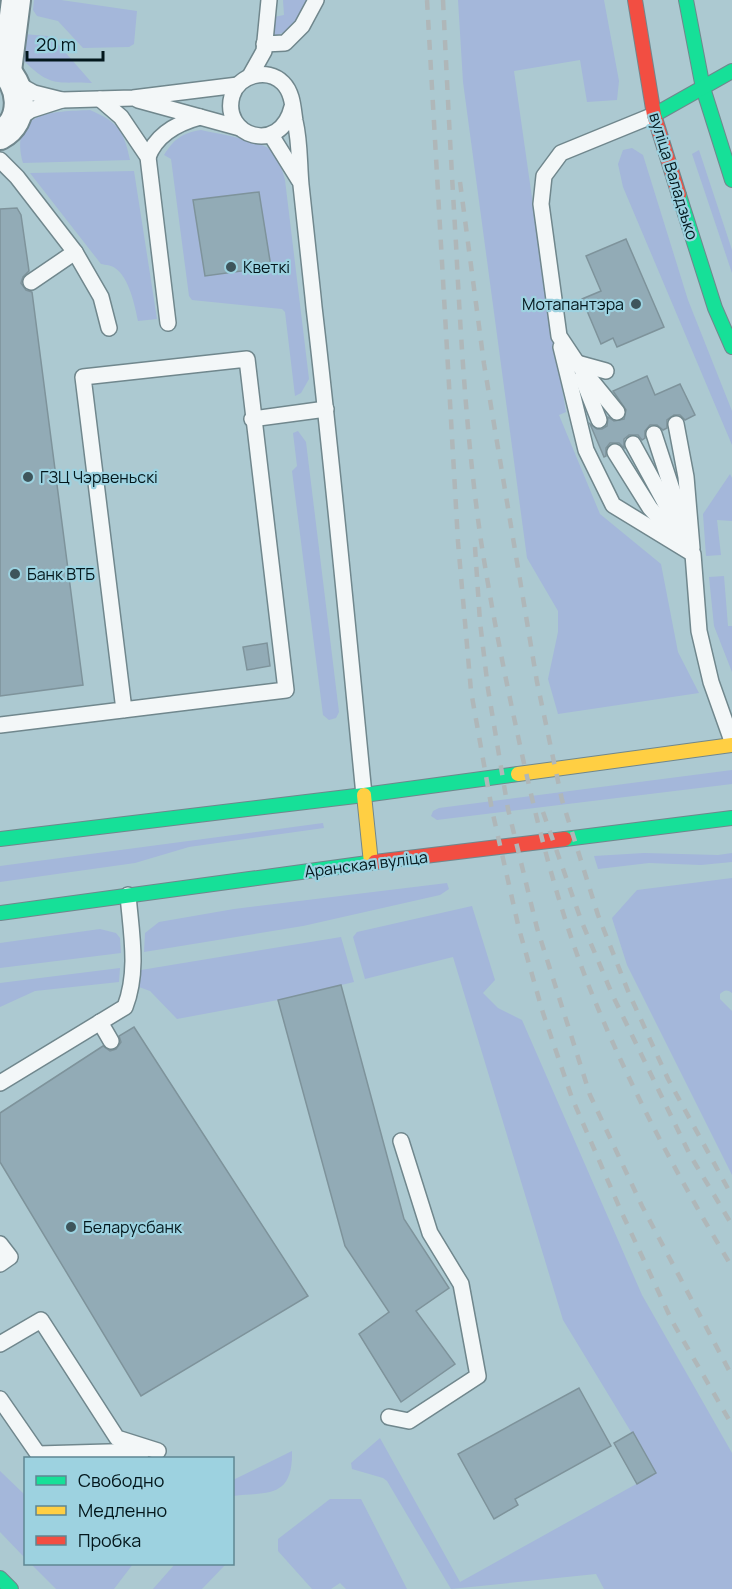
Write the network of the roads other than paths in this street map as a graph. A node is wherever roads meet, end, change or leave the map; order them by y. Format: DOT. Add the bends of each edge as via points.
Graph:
graph roads {
  1 [pos="16,0"];
  2 [pos="269,0"];
  3 [pos="316,0"];
  4 [pos="635,0"];
  5 [pos="686,0"];
  6 [pos="264,47"];
  7 [pos="7,61"];
  8 [pos="732,71"];
  9 [pos="244,81"];
  10 [pos="283,83"];
  11 [pos="703,88"];
  12 [pos="133,98"];
  13 [pos="99,99"];
  14 [pos="62,100"];
  15 [pos="292,107"];
  16 [pos="654,115"];
  17 [pos="201,117"];
  18 [pos="240,128"];
  19 [pos="271,135"];
  20 [pos="6,143"];
  21 [pos="148,157"];
  22 [pos="732,180"];
  23 [pos="300,182"];
  24 [pos="75,252"];
  25 [pos="31,282"];
  26 [pos="168,323"];
  27 [pos="110,328"];
  28 [pos="558,336"];
  29 [pos="732,347"];
  30 [pos="577,363"];
  31 [pos="606,371"];
  32 [pos="326,409"];
  33 [pos="617,412"];
  34 [pos="252,419"];
  35 [pos="599,420"];
  36 [pos="676,424"];
  37 [pos="654,434"];
  38 [pos="633,444"];
  39 [pos="615,452"];
  40 [pos="693,554"];
  41 [pos="124,710"];
  42 [pos="0,725"];
  43 [pos="732,743"];
  44 [pos="364,795"];
  45 [pos="732,818"];
  46 [pos="0,839"];
  47 [pos="371,863"];
  48 [pos="128,895"];
  49 [pos="0,913"];
  50 [pos="100,1022"];
  51 [pos="111,1041"];
  52 [pos="0,1083"];
  53 [pos="401,1141"];
  54 [pos="0,1244"];
  55 [pos="0,1264"];
  56 [pos="0,1344"];
  57 [pos="0,1399"];
  58 [pos="389,1417"];
  59 [pos="0,1578"];
  60 [pos="11,1589"];
  1 -- 7 [label="street"];
  2 -- 6 [label="lane"];
  3 -- 6 [label="lane" via="302,26 285,43"];
  4 -- 16 [label="main road, вуліца Валадзько"];
  5 -- 11 [label="main road"];
  6 -- 9 [label="lane"];
  6 -- 10 [label="lane"];
  7 -- 14 [label="lane" via="34,93"];
  7 -- 20 [label="street" via="20,102"];
  8 -- 11 [label="main road"];
  9 -- 10 [label="lane" via="261,74"];
  9 -- 12 [label="lane"];
  9 -- 18 [label="lane" via="232,95 230,107"];
  10 -- 15 [label="lane"];
  11 -- 16 [label="main road"];
  11 -- 22 [label="main road"];
  12 -- 13 [label="lane"];
  12 -- 17 [label="lane"];
  13 -- 14 [label="lane"];
  13 -- 21 [label="lane" via="121,117"];
  14 -- 20 [label="lane" via="31,110"];
  15 -- 19 [label="lane" via="282,129"];
  15 -- 23 [label="lane" via="299,137"];
  16 -- 28 [label="lane" via="561,153 544,176 541,204"];
  16 -- 29 [label="main road, вуліца Валадзько" via="715,308"];
  17 -- 18 [label="lane"];
  17 -- 21 [label="lane" via="171,129"];
  18 -- 19 [label="lane" via="250,134"];
  19 -- 23 [label="lane"];
  20 -- 24 [label="lane"];
  21 -- 26 [label="lane"];
  23 -- 32 [label="lane"];
  24 -- 25 [label="lane"];
  24 -- 27 [label="lane" via="101,297"];
  28 -- 30 [label="lane"];
  28 -- 40 [label="lane" via="586,450 613,505"];
  30 -- 31 [label="lane"];
  30 -- 33 [label="lane"];
  30 -- 35 [label="lane"];
  32 -- 34 [label="lane"];
  32 -- 44 [label="lane"];
  34 -- 41 [label="lane" via="286,690"];
  34 -- 41 [label="lane" via="247,359 83,377"];
  36 -- 40 [label="lane" via="686,477"];
  37 -- 40 [label="lane"];
  38 -- 40 [label="lane"];
  39 -- 40 [label="lane" via="650,508"];
  40 -- 43 [label="lane" via="699,631"];
  41 -- 42 [label="lane"];
  43 -- 44 [label="main road"];
  44 -- 46 [label="main road"];
  44 -- 47 [label="main road"];
  45 -- 47 [label="main road, Аранская вуліца"];
  47 -- 48 [label="main road, Аранская вуліца"];
  48 -- 49 [label="main road, Аранская вуліца"];
  48 -- 50 [label="lane" via="134,959 129,995 125,1007"];
  50 -- 51 [label="lane"];
  50 -- 52 [label="lane"];
  53 -- 58 [label="lane" via="430,1233 461,1284 478,1376 409,1421"];
  54 -- 55 [label="lane" via="10,1257"];
  56 -- 57 [label="lane" via="41,1320 117,1438 158,1451 38,1454"];
  59 -- 60 [label="main road"];
}
